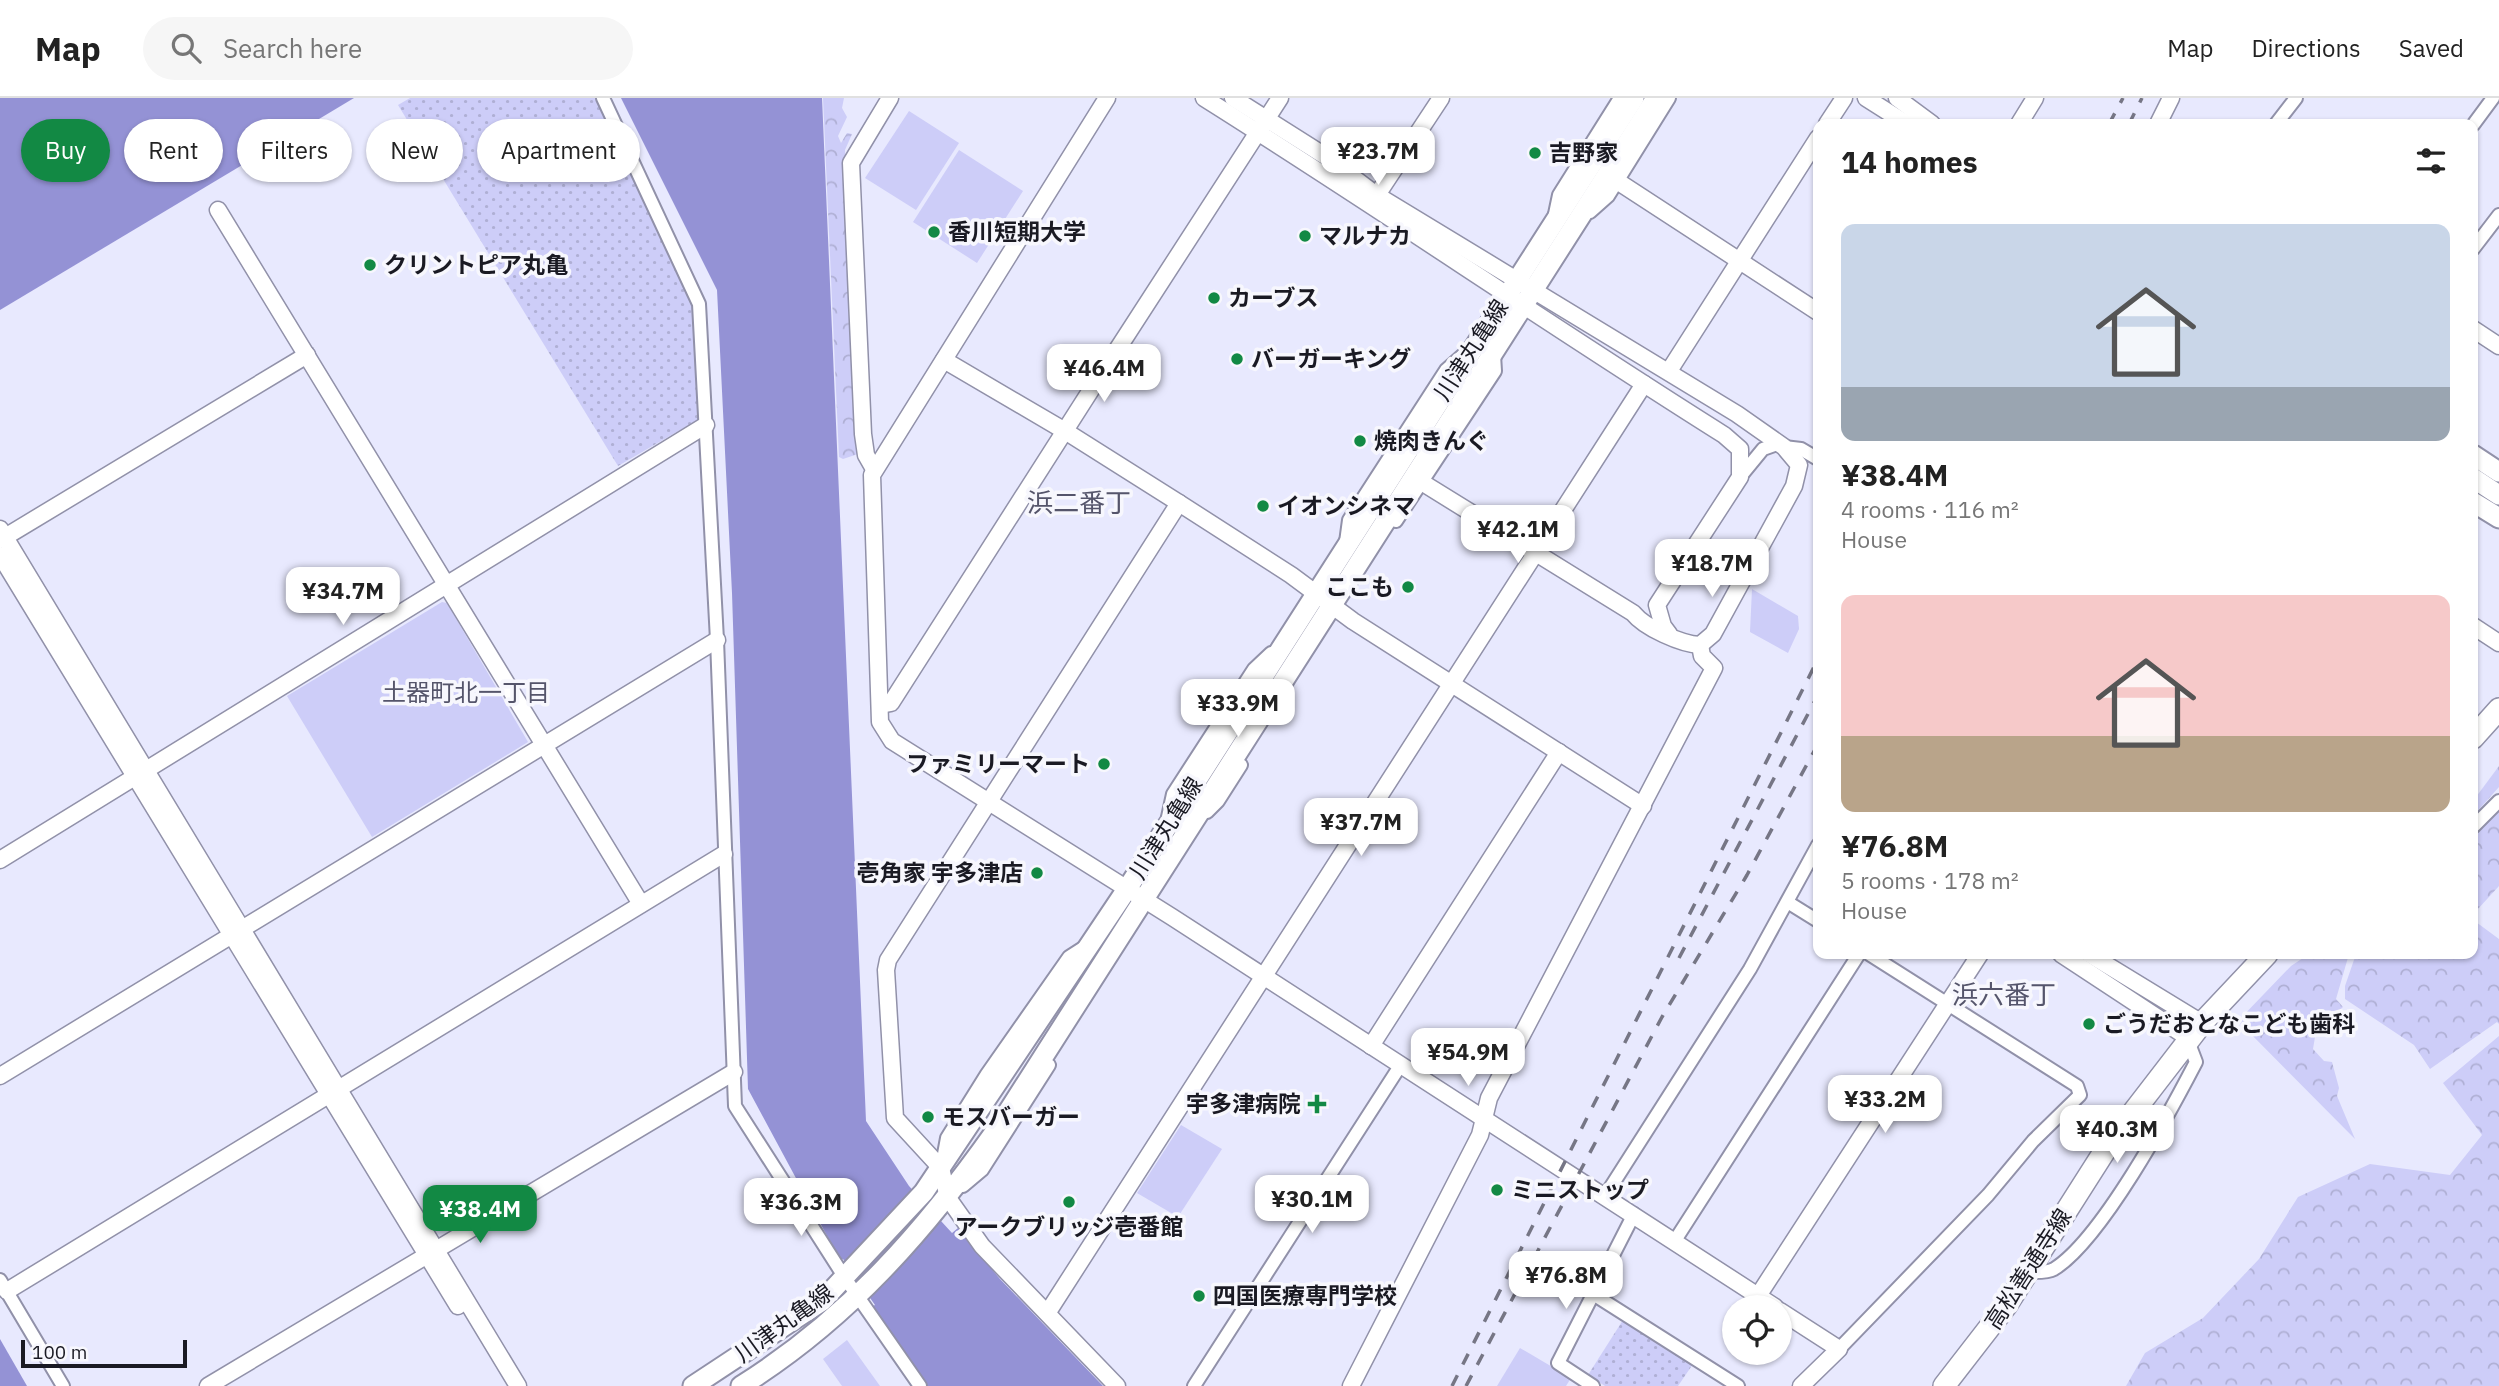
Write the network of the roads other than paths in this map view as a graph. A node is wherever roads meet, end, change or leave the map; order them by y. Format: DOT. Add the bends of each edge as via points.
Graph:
graph roads {
  1 [pos="603,98"];
  2 [pos="890,98"];
  3 [pos="1107,98"];
  4 [pos="1114,98"];
  5 [pos="1204,98"];
  6 [pos="1233,98"];
  7 [pos="1280,98"];
  8 [pos="1441,98"];
  9 [pos="1620,98"];
  10 [pos="1634,98"];
  11 [pos="1656,98"];
  12 [pos="1669,98"];
  13 [pos="1844,98"];
  14 [pos="1866,98"];
  15 [pos="1897,98"];
  16 [pos="2035,98"];
  17 [pos="2172,98"];
  18 [pos="2296,98"];
  19 [pos="2493,98"];
  20 [pos="1830,119"];
  21 [pos="1899,119"];
  22 [pos="1925,119"];
  23 [pos="2022,119"];
  24 [pos="2161,119"];
  25 [pos="2280,119"];
  26 [pos="2477,119"];
  27 [pos="1262,126"];
  28 [pos="1090,131"];
  29 [pos="1813,146"];
  30 [pos="1617,181"];
  31 [pos="1373,199"];
  32 [pos="218,210"];
  33 [pos="2499,215"];
  34 [pos="1575,224"];
  35 [pos="1553,225"];
  36 [pos="2478,242"];
  37 [pos="1739,262"];
  38 [pos="1520,292"];
  39 [pos="1813,309"];
  40 [pos="2478,332"];
  41 [pos="2499,346"];
  42 [pos="1493,351"];
  43 [pos="307,355"];
  44 [pos="944,360"];
  45 [pos="1669,371"];
  46 [pos="1644,384"];
  47 [pos="706,425"];
  48 [pos="1065,431"];
  49 [pos="1780,445"];
  50 [pos="1813,456"];
  51 [pos="2478,458"];
  52 [pos="874,469"];
  53 [pos="2499,472"];
  54 [pos="1740,477"];
  55 [pos="2478,481"];
  56 [pos="1423,484"];
  57 [pos="2499,495"];
  58 [pos="1179,503"];
  59 [pos="2478,505"];
  60 [pos="2499,518"];
  61 [pos="2,535"];
  62 [pos="1367,546"];
  63 [pos="1534,553"];
  64 [pos="0,555"];
  65 [pos="447,585"];
  66 [pos="1322,598"];
  67 [pos="1657,605"];
  68 [pos="1633,613"];
  69 [pos="2478,629"];
  70 [pos="1670,634"];
  71 [pos="717,639"];
  72 [pos="2499,643"];
  73 [pos="1700,645"];
  74 [pos="1450,683"];
  75 [pos="880,705"];
  76 [pos="2499,709"];
  77 [pos="2478,732"];
  78 [pos="543,747"];
  79 [pos="1559,752"];
  80 [pos="140,772"];
  81 [pos="991,801"];
  82 [pos="2499,801"];
  83 [pos="1643,806"];
  84 [pos="2478,822"];
  85 [pos="1173,835"];
  86 [pos="724,854"];
  87 [pos="1813,855"];
  88 [pos="0,860"];
  89 [pos="1135,894"];
  90 [pos="1789,903"];
  91 [pos="641,904"];
  92 [pos="1813,918"];
  93 [pos="237,933"];
  94 [pos="1102,944"];
  95 [pos="1856,959"];
  96 [pos="1877,959"];
  97 [pos="1977,959"];
  98 [pos="2069,959"];
  99 [pos="2096,959"];
  100 [pos="2262,959"];
  101 [pos="1264,978"];
  102 [pos="1949,1004"];
  103 [pos="2193,1034"];
  104 [pos="1371,1046"];
  105 [pos="1400,1066"];
  106 [pos="734,1072"];
  107 [pos="0,1076"];
  108 [pos="336,1092"];
  109 [pos="1484,1120"];
  110 [pos="941,1168"];
  111 [pos="1605,1196"];
  112 [pos="944,1203"];
  113 [pos="1633,1214"];
  114 [pos="1674,1242"];
  115 [pos="431,1252"];
  116 [pos="2028,1272"];
  117 [pos="847,1275"];
  118 [pos="3,1285"];
  119 [pos="861,1294"];
  120 [pos="1593,1294"];
  121 [pos="1756,1295"];
  122 [pos="1759,1295"];
  123 [pos="1048,1312"];
  124 [pos="1792,1319"];
  125 [pos="1839,1349"];
  126 [pos="63,1386"];
  127 [pos="208,1386"];
  128 [pos="506,1386"];
  129 [pos="518,1386"];
  130 [pos="693,1386"];
  131 [pos="741,1386"];
  132 [pos="920,1386"];
  133 [pos="1117,1386"];
  134 [pos="1194,1386"];
  135 [pos="1352,1386"];
  136 [pos="1593,1386"];
  137 [pos="1738,1386"];
  138 [pos="1801,1386"];
  139 [pos="1944,1386"];
  1 -- 47 [label="street" via="699,303"];
  2 -- 52 [label="street" via="851,163 863,434"];
  3 -- 28 [label="street"];
  4 -- 28 [label="street"];
  5 -- 27 [label="street"];
  6 -- 27 [label="street"];
  7 -- 27 [label="street"];
  8 -- 31 [label="street"];
  9 -- 35 [label="street" via="1559,195"];
  10 -- 35 [label="main road, 川津丸亀線"];
  11 -- 34 [label="main road, 川津丸亀線"];
  12 -- 30 [label="street"];
  13 -- 20 [label="street"];
  14 -- 21 [label="street"];
  15 -- 22 [label="street"];
  16 -- 23 [label="street"];
  17 -- 24 [label="street"];
  18 -- 25 [label="street"];
  19 -- 26 [label="street"];
  27 -- 31 [label="street"];
  27 -- 48 [label="street"];
  28 -- 44 [label="street"];
  29 -- 37 [label="street"];
  30 -- 34 [label="street" via="1608,196"];
  30 -- 37 [label="street"];
  31 -- 38 [label="street"];
  32 -- 43 [label="street"];
  33 -- 36 [label="street"];
  34 -- 38 [label="main road, 川津丸亀線"];
  35 -- 38 [label="main road, 川津丸亀線"];
  37 -- 39 [label="street"];
  37 -- 45 [label="street"];
  38 -- 42 [label="main road, 川津丸亀線"];
  38 -- 45 [label="street"];
  38 -- 46 [label="street"];
  38 -- 66 [label="main road, 川津丸亀線" via="1472,347 1345,546"];
  40 -- 41 [label="street"];
  42 -- 56 [label="street" via="1494,371"];
  42 -- 62 [label="main road, 川津丸亀線"];
  43 -- 61 [label="street"];
  43 -- 65 [label="street"];
  44 -- 48 [label="street"];
  44 -- 52 [label="street"];
  45 -- 49 [label="street"];
  46 -- 54 [label="street" via="1733,442 1742,458"];
  46 -- 63 [label="street"];
  47 -- 65 [label="street"];
  47 -- 71 [label="street"];
  48 -- 58 [label="street"];
  48 -- 75 [label="street" via="891,703"];
  49 -- 50 [label="street"];
  49 -- 54 [label="street" via="1763,449"];
  49 -- 73 [label="street" via="1799,465 1794,485 1713,634"];
  51 -- 53 [label="main road"];
  52 -- 75 [label="street"];
  54 -- 67 [label="street"];
  55 -- 57 [label="main road"];
  56 -- 62 [label="street" via="1392,526"];
  56 -- 63 [label="street"];
  58 -- 66 [label="street"];
  58 -- 81 [label="street"];
  59 -- 60 [label="main road"];
  61 -- 80 [label="street"];
  62 -- 66 [label="main road, 川津丸亀線"];
  63 -- 68 [label="street"];
  63 -- 74 [label="street"];
  64 -- 80 [label="street"];
  65 -- 78 [label="street"];
  65 -- 80 [label="street"];
  66 -- 74 [label="street"];
  66 -- 85 [label="main road, 川津丸亀線" via="1284,641"];
  66 -- 85 [label="main road, 川津丸亀線" via="1306,643"];
  67 -- 68 [label="street"];
  67 -- 70 [label="street"];
  68 -- 70 [label="street" via="1656,631"];
  69 -- 72 [label="street"];
  70 -- 73 [label="street"];
  71 -- 78 [label="street"];
  71 -- 86 [label="street"];
  73 -- 83 [label="street" via="1702,656 1714,668"];
  74 -- 79 [label="street"];
  74 -- 101 [label="street"];
  75 -- 81 [label="street" via="880,722 892,741"];
  76 -- 77 [label="main road"];
  78 -- 91 [label="street"];
  78 -- 93 [label="street"];
  79 -- 83 [label="street"];
  79 -- 104 [label="street"];
  80 -- 88 [label="street"];
  80 -- 93 [label="street"];
  81 -- 89 [label="street"];
  81 -- 110 [label="street" via="888,960 886,970 893,1113"];
  82 -- 84 [label="street"];
  83 -- 109 [label="street" via="1489,1098"];
  85 -- 89 [label="main road, 川津丸亀線"];
  86 -- 91 [label="street"];
  86 -- 106 [label="street"];
  87 -- 90 [label="street"];
  89 -- 94 [label="main road, 川津丸亀線"];
  89 -- 101 [label="street"];
  90 -- 92 [label="street"];
  90 -- 111 [label="street"];
  91 -- 108 [label="street"];
  93 -- 107 [label="street"];
  93 -- 108 [label="street"];
  94 -- 110 [label="main road, 川津丸亀線"];
  94 -- 112 [label="main road, 川津丸亀線" via="997,1129"];
  95 -- 114 [label="street"];
  96 -- 102 [label="street"];
  97 -- 102 [label="street"];
  98 -- 103 [label="street"];
  99 -- 103 [label="street"];
  100 -- 103 [label="main road, 高松善通寺線"];
  101 -- 104 [label="street"];
  101 -- 123 [label="street"];
  102 -- 122 [label="street"];
  102 -- 125 [label="street" via="2077,1086 2080,1095"];
  103 -- 116 [label="main road, 高松善通寺線" via="2111,1141"];
  103 -- 116 [label="street" via="2196,1062 2116,1199 2080,1245 2052,1271"];
  104 -- 105 [label="street"];
  105 -- 109 [label="street"];
  105 -- 134 [label="street"];
  106 -- 115 [label="street"];
  106 -- 117 [label="street" via="735,1106"];
  108 -- 115 [label="street"];
  108 -- 118 [label="street"];
  109 -- 111 [label="street"];
  109 -- 135 [label="street"];
  110 -- 112 [label="street"];
  110 -- 117 [label="main road, 川津丸亀線"];
  111 -- 113 [label="street"];
  112 -- 119 [label="main road, 川津丸亀線"];
  112 -- 123 [label="street"];
  113 -- 114 [label="street"];
  113 -- 120 [label="street"];
  114 -- 121 [label="street"];
  115 -- 127 [label="street"];
  115 -- 128 [label="street"];
  115 -- 129 [label="street"];
  116 -- 139 [label="main road, 高松善通寺線"];
  117 -- 119 [label="street"];
  117 -- 130 [label="main road, 川津丸亀線" via="822,1301"];
  118 -- 126 [label="street"];
  119 -- 131 [label="main road, 川津丸亀線" via="815,1336"];
  119 -- 132 [label="street"];
  120 -- 136 [label="street" via="1558,1363"];
  120 -- 137 [label="street"];
  123 -- 133 [label="street"];
  124 -- 125 [label="street"];
  125 -- 138 [label="street"];
}
